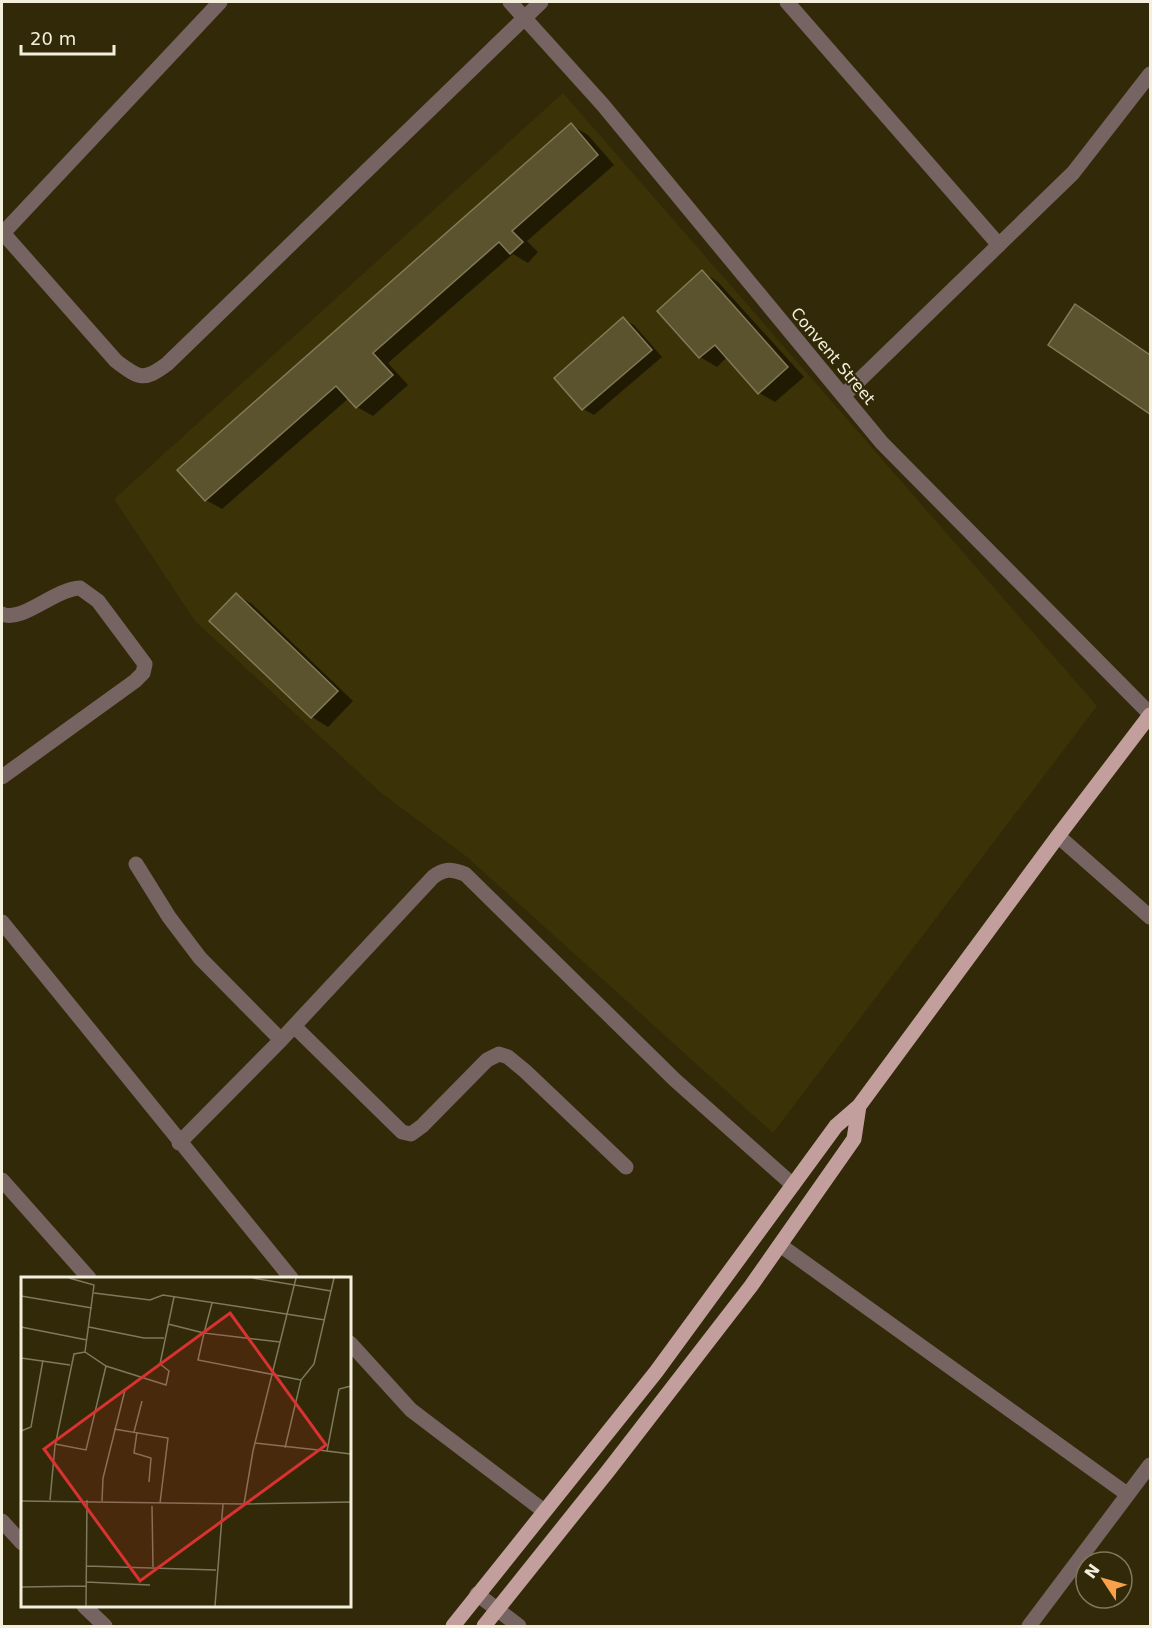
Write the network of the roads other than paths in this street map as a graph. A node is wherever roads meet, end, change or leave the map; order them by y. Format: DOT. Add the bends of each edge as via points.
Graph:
graph roads {
  1 [pos="220,2"];
  2 [pos="510,2"];
  3 [pos="541,2"];
  4 [pos="787,2"];
  5 [pos="523,18"];
  6 [pos="1150,74"];
  7 [pos="2,233"];
  8 [pos="999,245"];
  9 [pos="843,396"];
  10 [pos="2,614"];
  11 [pos="1150,714"];
  12 [pos="2,777"];
  13 [pos="1058,836"];
  14 [pos="135,864"];
  15 [pos="1150,917"];
  16 [pos="2,922"];
  17 [pos="294,1026"];
  18 [pos="280,1040"];
  19 [pos="859,1106"];
  20 [pos="179,1143"];
  21 [pos="626,1167"];
  22 [pos="2,1180"];
  23 [pos="793,1185"];
  24 [pos="780,1245"];
  25 [pos="88,1277"];
  26 [pos="290,1277"];
  27 [pos="351,1344"];
  28 [pos="1150,1465"];
  29 [pos="1127,1494"];
  30 [pos="544,1511"];
  31 [pos="2,1521"];
  32 [pos="21,1540"];
  33 [pos="477,1594"];
  34 [pos="86,1607"];
  35 [pos="496,1609"];
  36 [pos="105,1626"];
  37 [pos="453,1626"];
  38 [pos="484,1626"];
  39 [pos="519,1626"];
  40 [pos="1029,1626"];
  1 -- 7 [label="street"];
  2 -- 5 [label="street, Convent Street"];
  3 -- 5 [label="street"];
  4 -- 8 [label="street"];
  5 -- 7 [label="street" via="167,364 150,376 136,376 116,361"];
  5 -- 9 [label="street, Convent Street" via="603,105"];
  6 -- 8 [label="street" via="1073,173"];
  8 -- 9 [label="street"];
  9 -- 11 [label="street, Convent Street" via="882,443"];
  10 -- 12 [label="street" via="17,616 57,592 80,588 98,601 145,664 135,681"];
  11 -- 13 [label="main road"];
  13 -- 15 [label="street"];
  13 -- 19 [label="main road"];
  14 -- 18 [label="street" via="200,958"];
  16 -- 20 [label="street"];
  17 -- 18 [label="street"];
  17 -- 21 [label="street" via="402,1132 411,1134 422,1126 487,1060 499,1054 525,1071"];
  17 -- 23 [label="street" via="433,877 444,869 454,870 465,874 675,1080"];
  18 -- 20 [label="street"];
  19 -- 23 [label="main road" via="836,1126"];
  19 -- 24 [label="main road" via="854,1139"];
  20 -- 26 [label="street"];
  22 -- 25 [label="street"];
  23 -- 30 [label="main road" via="656,1372"];
  24 -- 29 [label="street"];
  24 -- 35 [label="main road" via="694,1362"];
  27 -- 30 [label="street" via="411,1410"];
  28 -- 29 [label="street"];
  29 -- 40 [label="street"];
  30 -- 33 [label="main road"];
  31 -- 32 [label="street"];
  33 -- 35 [label="street"];
  33 -- 37 [label="main road"];
  34 -- 36 [label="street"];
  35 -- 38 [label="main road"];
  35 -- 39 [label="street"];
}
